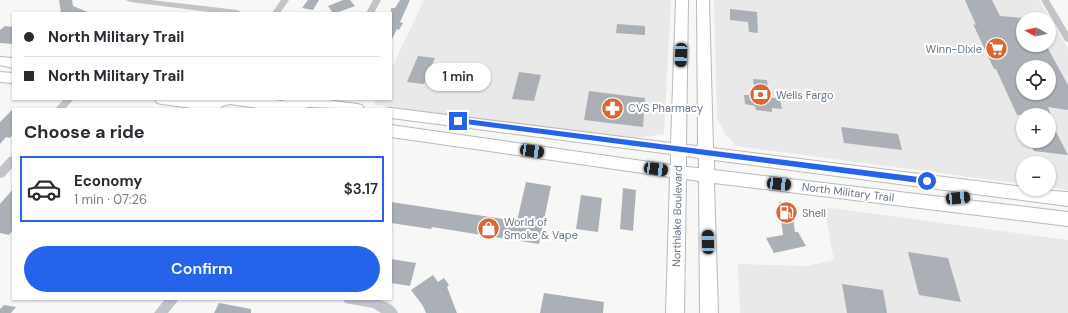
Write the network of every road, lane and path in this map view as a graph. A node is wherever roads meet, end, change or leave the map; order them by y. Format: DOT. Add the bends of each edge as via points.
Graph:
graph roads {
  1 [pos="130,0"];
  2 [pos="286,0"];
  3 [pos="377,0"];
  4 [pos="682,0"];
  5 [pos="703,0"];
  6 [pos="1045,0"];
  7 [pos="170,2"];
  8 [pos="232,12"];
  9 [pos="277,12"];
  10 [pos="371,12"];
  11 [pos="1068,39"];
  12 [pos="0,61"];
  13 [pos="12,63"];
  14 [pos="0,77"];
  15 [pos="12,78"];
  16 [pos="68,100"];
  17 [pos="169,100"];
  18 [pos="226,100"];
  19 [pos="237,100"];
  20 [pos="284,100"];
  21 [pos="205,105"];
  22 [pos="61,108"];
  23 [pos="227,108"];
  24 [pos="293,108"];
  25 [pos="335,108"];
  26 [pos="392,113"];
  27 [pos="443,119"];
  28 [pos="392,123"];
  29 [pos="392,131"];
  30 [pos="679,150"];
  31 [pos="707,153"];
  32 [pos="12,161"];
  33 [pos="677,172"];
  34 [pos="0,174"];
  35 [pos="706,175"];
  36 [pos="983,188"];
  37 [pos="844,191"];
  38 [pos="1068,199"];
  39 [pos="1068,206"];
  40 [pos="993,209"];
  41 [pos="1068,219"];
  42 [pos="172,300"];
  43 [pos="356,300"];
  44 [pos="160,313"];
  45 [pos="392,313"];
  46 [pos="675,313"];
  47 [pos="709,313"];
  1 -- 7 [label="street"];
  2 -- 9 [label="street"];
  3 -- 10 [label="street"];
  4 -- 30 [label="main road, Northlake Boulevard"];
  5 -- 31 [label="main road"];
  6 -- 11 [label="street"];
  7 -- 8 [label="street"];
  12 -- 13 [label="main road"];
  14 -- 15 [label="main road"];
  16 -- 22 [label="street"];
  17 -- 21 [label="main road"];
  18 -- 21 [label="main road"];
  19 -- 24 [label="main road"];
  20 -- 25 [label="main road"];
  21 -- 23 [label="main road"];
  26 -- 27 [label="main road, North Military Trail"];
  27 -- 28 [label="main road" via="430,126"];
  27 -- 30 [label="main road, North Military Trail"];
  29 -- 33 [label="main road, North Military Trail"];
  30 -- 31 [label="main road, North Military Trail"];
  30 -- 33 [label="main road, Northlake Boulevard"];
  31 -- 35 [label="main road"];
  31 -- 36 [label="main road, North Military Trail"];
  32 -- 34 [label="street"];
  33 -- 35 [label="main road, North Military Trail"];
  33 -- 46 [label="main road, Northlake Boulevard"];
  35 -- 37 [label="main road, North Military Trail"];
  35 -- 47 [label="main road"];
  36 -- 37 [label="main road" via="971,196 958,198 889,190"];
  36 -- 38 [label="main road, North Military Trail"];
  37 -- 40 [label="main road, North Military Trail"];
  39 -- 40 [label="main road" via="1011,200 1000,203"];
  40 -- 41 [label="main road, North Military Trail"];
  42 -- 44 [label="street"];
  43 -- 45 [label="street" via="375,303"];
}
